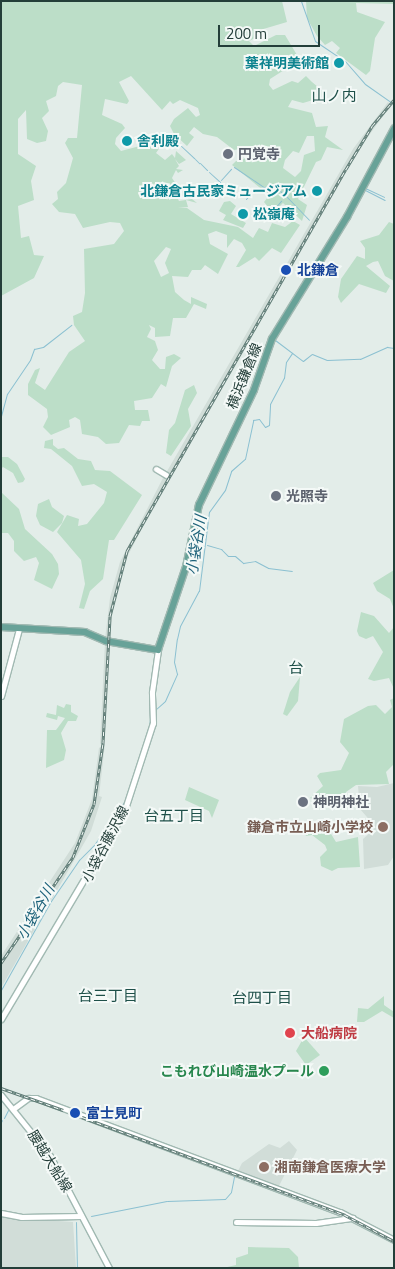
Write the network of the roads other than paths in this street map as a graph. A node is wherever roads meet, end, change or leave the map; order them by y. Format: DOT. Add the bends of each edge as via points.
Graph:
graph roads {
  1 [pos="394,129"];
  2 [pos="156,469"];
  3 [pos="166,475"];
  4 [pos="1,627"];
  5 [pos="19,629"];
  6 [pos="158,650"];
  7 [pos="1,696"];
  8 [pos="1,1018"];
  9 [pos="1,1096"];
  10 [pos="13,1109"];
  11 [pos="1,1213"];
  12 [pos="81,1216"];
  13 [pos="353,1218"];
  14 [pos="236,1222"];
  15 [pos="394,1240"];
  16 [pos="109,1268"];
  1 -- 6 [label="main road, 横浜鎌倉線" via="347,217 272,340 254,390 199,505 186,567"];
  2 -- 3 [label="main road"];
  4 -- 5 [label="main road"];
  5 -- 6 [label="main road" via="85,632 106,641"];
  5 -- 7 [label="main road"];
  6 -- 8 [label="main road, 小袋谷藤沢線" via="153,679 153,723 124,812"];
  9 -- 10 [label="main road, 腰越大船線"];
  10 -- 12 [label="main road, 腰越大船線" via="50,1156"];
  10 -- 13 [label="main road" via="28,1098 36,1098"];
  11 -- 12 [label="main road" via="21,1217"];
  12 -- 16 [label="main road"];
  13 -- 14 [label="main road" via="316,1223"];
  13 -- 15 [label="main road"];
}
